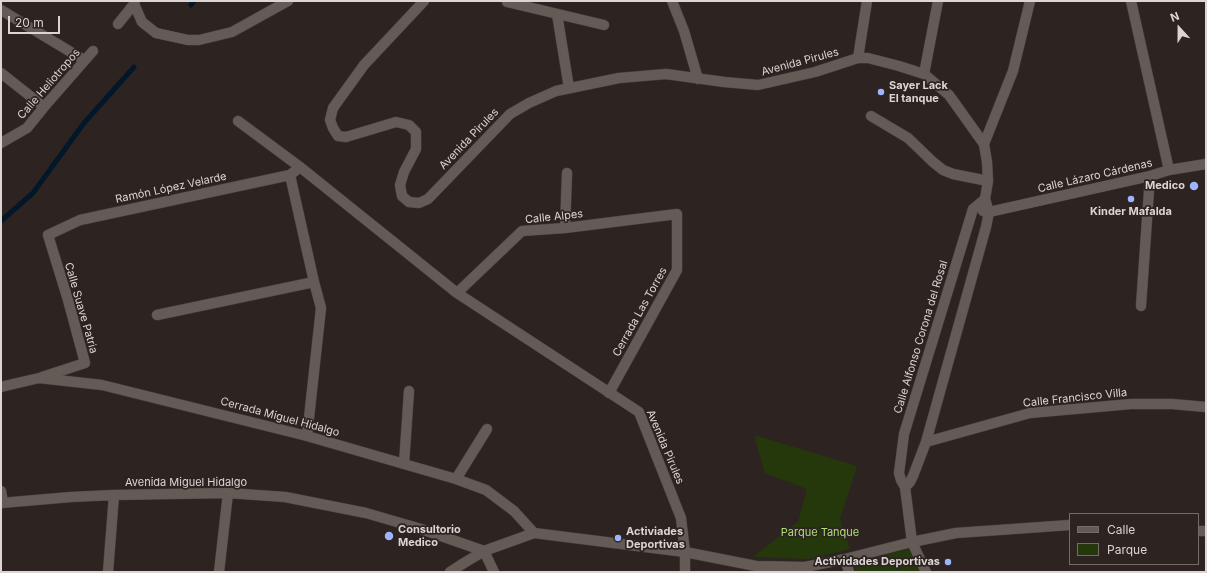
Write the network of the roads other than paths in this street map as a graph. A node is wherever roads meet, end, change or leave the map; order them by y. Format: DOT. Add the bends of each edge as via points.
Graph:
graph roads {
  1 [pos="288,1"];
  2 [pos="424,1"];
  3 [pos="672,1"];
  4 [pos="867,1"];
  5 [pos="938,1"];
  6 [pos="1030,1"];
  7 [pos="1131,1"];
  8 [pos="507,2"];
  9 [pos="134,3"];
  10 [pos="1,10"];
  11 [pos="557,14"];
  12 [pos="118,24"];
  13 [pos="604,25"];
  14 [pos="93,51"];
  15 [pos="859,55"];
  16 [pos="84,60"];
  17 [pos="1,73"];
  18 [pos="924,74"];
  19 [pos="698,79"];
  20 [pos="569,88"];
  21 [pos="44,107"];
  22 [pos="871,116"];
  23 [pos="238,121"];
  24 [pos="1,143"];
  25 [pos="984,144"];
  26 [pos="1206,164"];
  27 [pos="300,167"];
  28 [pos="1169,170"];
  29 [pos="567,173"];
  30 [pos="290,175"];
  31 [pos="1150,176"];
  32 [pos="988,181"];
  33 [pos="985,199"];
  34 [pos="973,209"];
  35 [pos="989,212"];
  36 [pos="677,214"];
  37 [pos="565,228"];
  38 [pos="48,235"];
  39 [pos="314,282"];
  40 [pos="457,293"];
  41 [pos="1141,306"];
  42 [pos="157,315"];
  43 [pos="39,378"];
  44 [pos="1,387"];
  45 [pos="409,391"];
  46 [pos="609,392"];
  47 [pos="1206,407"];
  48 [pos="487,429"];
  49 [pos="307,436"];
  50 [pos="926,442"];
  51 [pos="404,464"];
  52 [pos="456,479"];
  53 [pos="905,487"];
  54 [pos="1,491"];
  55 [pos="228,493"];
  56 [pos="114,495"];
  57 [pos="2,503"];
  58 [pos="1069,525"];
  59 [pos="534,533"];
  60 [pos="912,542"];
  61 [pos="484,552"];
  62 [pos="685,552"];
  63 [pos="845,559"];
  64 [pos="806,569"];
  65 [pos="108,572"];
  66 [pos="219,572"];
  67 [pos="450,572"];
  68 [pos="494,572"];
  69 [pos="685,572"];
  70 [pos="849,572"];
  71 [pos="926,572"];
  1 -- 9 [label="street" via="232,32 199,40 156,33 142,22"];
  2 -- 20 [label="street, Avenida Pirules" via="364,65 333,108 330,120 338,136 346,137 396,122 409,125 416,132 416,149 400,185 402,196 409,202 419,203 428,198 510,114 556,91"];
  3 -- 19 [label="street"];
  4 -- 15 [label="street"];
  5 -- 18 [label="street"];
  6 -- 25 [label="street" via="1013,70"];
  7 -- 28 [label="street"];
  8 -- 11 [label="street"];
  9 -- 12 [label="street"];
  10 -- 16 [label="street"];
  11 -- 13 [label="street"];
  11 -- 20 [label="street"];
  14 -- 16 [label="street, Calle Heliotropos"];
  15 -- 18 [label="street, Avenida Pirules"];
  15 -- 19 [label="street, Avenida Pirules" via="815,72 758,85"];
  16 -- 21 [label="street, Calle Heliotropos"];
  17 -- 21 [label="street"];
  18 -- 25 [label="street, Avenida Pirules" via="949,95"];
  19 -- 20 [label="street, Avenida Pirules" via="666,74 619,78"];
  21 -- 24 [label="street, Calle Heliotropos" via="28,128"];
  22 -- 32 [label="street" via="908,138 944,170"];
  23 -- 27 [label="street, Avenida Pirules"];
  25 -- 32 [label="street"];
  26 -- 28 [label="street, Calle Lázaro Cárdenas"];
  27 -- 30 [label="street, Ramón López Velarde"];
  27 -- 40 [label="street, Avenida Pirules"];
  28 -- 31 [label="street, Calle Lázaro Cárdenas"];
  29 -- 37 [label="street"];
  30 -- 38 [label="street, Ramón López Velarde" via="80,220"];
  30 -- 39 [label="street"];
  31 -- 35 [label="street, Calle Lázaro Cárdenas"];
  31 -- 41 [label="street"];
  32 -- 33 [label="street"];
  33 -- 34 [label="street"];
  33 -- 35 [label="street"];
  34 -- 35 [label="street"];
  34 -- 53 [label="street, Calle Alfonso Corona del Rosal" via="904,434 899,473"];
  35 -- 50 [label="street"];
  36 -- 37 [label="street, Calle Alpes"];
  36 -- 46 [label="street, Cerrada Las Torres" via="677,270"];
  37 -- 40 [label="street, Calle Alpes" via="522,231"];
  38 -- 43 [label="street, Calle Suave Patria" via="85,363"];
  39 -- 42 [label="street"];
  39 -- 49 [label="street" via="321,308"];
  40 -- 46 [label="street, Avenida Pirules"];
  43 -- 44 [label="street, Cerrada Miguel Hidalgo"];
  43 -- 49 [label="street, Cerrada Miguel Hidalgo" via="102,385"];
  45 -- 51 [label="street"];
  46 -- 62 [label="street, Avenida Pirules" via="639,412 681,518"];
  47 -- 50 [label="street, Calle Francisco Villa" via="1131,404 1030,413"];
  48 -- 52 [label="street"];
  49 -- 51 [label="street, Cerrada Miguel Hidalgo"];
  50 -- 53 [label="street" via="913,476"];
  51 -- 52 [label="street, Cerrada Miguel Hidalgo"];
  52 -- 59 [label="street, Cerrada Miguel Hidalgo" via="486,490 514,511"];
  53 -- 60 [label="street, Calle Alfonso Corona del Rosal"];
  54 -- 57 [label="street"];
  55 -- 56 [label="street, Avenida Miguel Hidalgo"];
  55 -- 61 [label="street, Avenida Miguel Hidalgo" via="285,498 366,513 421,529"];
  55 -- 66 [label="street"];
  56 -- 57 [label="street, Avenida Miguel Hidalgo"];
  56 -- 65 [label="street"];
  58 -- 60 [label="street" via="956,533"];
  59 -- 61 [label="street"];
  59 -- 62 [label="street"];
  60 -- 63 [label="street"];
  60 -- 71 [label="street, Calle Alfonso Corona del Rosal"];
  61 -- 67 [label="street"];
  61 -- 68 [label="street"];
  62 -- 64 [label="street" via="756,566"];
  62 -- 69 [label="street, Avenida Pirules"];
  63 -- 64 [label="street"];
  63 -- 70 [label="street"];
}
